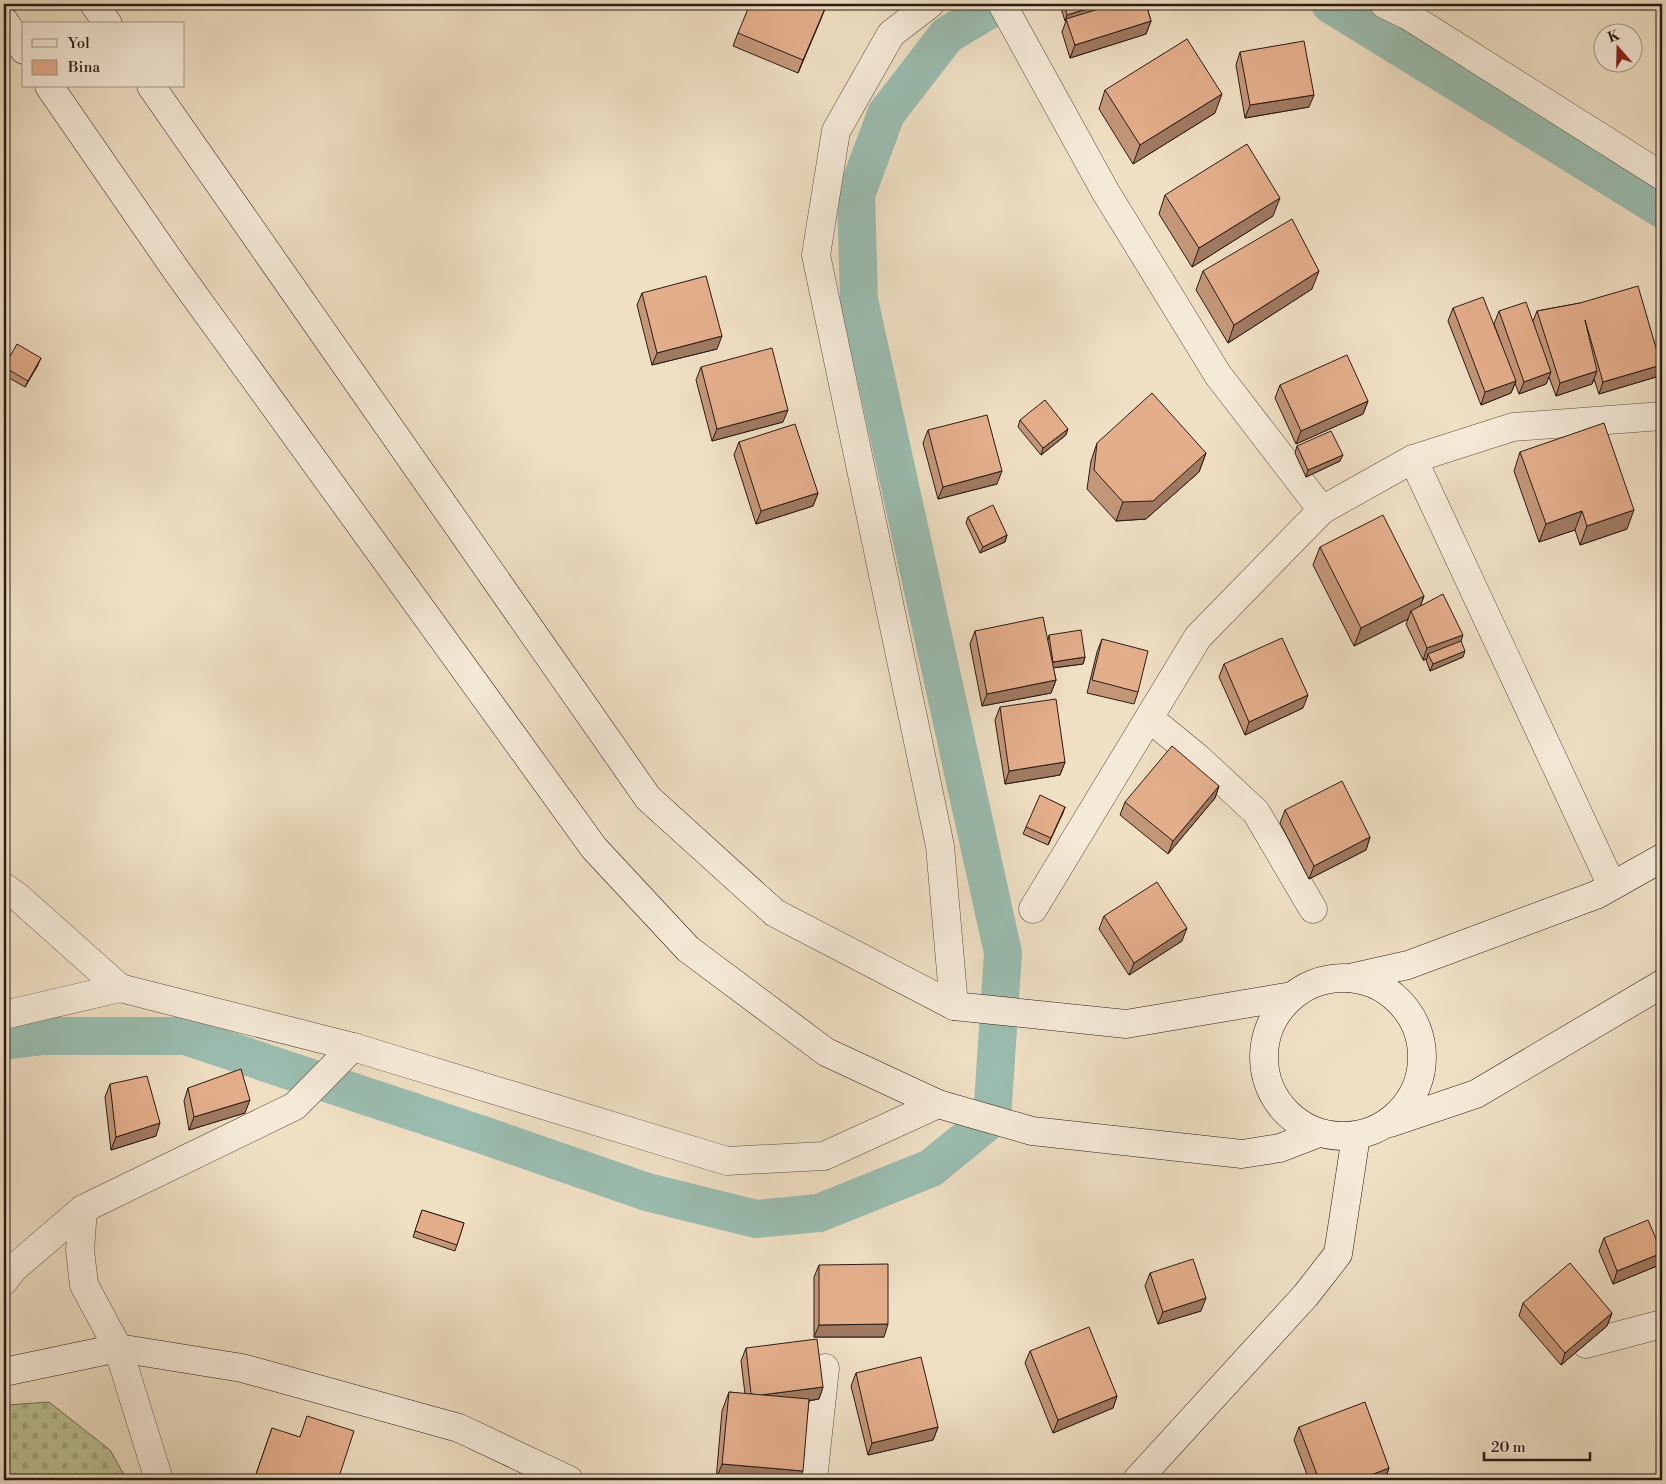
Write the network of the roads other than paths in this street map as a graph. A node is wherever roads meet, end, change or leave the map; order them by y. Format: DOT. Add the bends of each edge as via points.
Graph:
graph roads {
  1 [pos="94,4"];
  2 [pos="930,4"];
  3 [pos="1384,4"];
  4 [pos="1004,6"];
  5 [pos="4,21"];
  6 [pos="107,22"];
  7 [pos="22,47"];
  8 [pos="50,88"];
  9 [pos="153,88"];
  10 [pos="1662,176"];
  11 [pos="1662,416"];
  12 [pos="1413,459"];
  13 [pos="1322,510"];
  14 [pos="1149,718"];
  15 [pos="1662,858"];
  16 [pos="1612,886"];
  17 [pos="4,887"];
  18 [pos="1033,909"];
  19 [pos="1312,909"];
  20 [pos="1349,978"];
  21 [pos="1662,984"];
  22 [pos="120,988"];
  23 [pos="1292,996"];
  24 [pos="965,1007"];
  25 [pos="4,1015"];
  26 [pos="353,1047"];
  27 [pos="946,1106"];
  28 [pos="1384,1125"];
  29 [pos="1319,1134"];
  30 [pos="1356,1136"];
  31 [pos="83,1209"];
  32 [pos="4,1281"];
  33 [pos="1662,1324"];
  34 [pos="1586,1344"];
  35 [pos="118,1348"];
  36 [pos="825,1368"];
  37 [pos="4,1372"];
  38 [pos="159,1480"];
  39 [pos="569,1480"];
  40 [pos="813,1480"];
  41 [pos="1137,1480"];
  1 -- 6 [label="street"];
  2 -- 24 [label="street" via="891,34 836,131 816,255 940,846"];
  3 -- 10 [label="street" via="1407,15"];
  4 -- 13 [label="street" via="1105,190 1218,375"];
  5 -- 7 [label="street"];
  8 -- 27 [label="street" via="176,270 594,848 688,949 826,1052"];
  9 -- 24 [label="street" via="648,798 775,913"];
  11 -- 12 [label="street" via="1513,427"];
  12 -- 13 [label="street"];
  12 -- 16 [label="street"];
  13 -- 14 [label="street" via="1198,637"];
  14 -- 18 [label="street"];
  14 -- 19 [label="street" via="1256,812"];
  15 -- 16 [label="street"];
  16 -- 20 [label="street" via="1596,895 1408,966"];
  17 -- 22 [label="street"];
  20 -- 23 [label="street" via="1329,979"];
  20 -- 28 [label="street" via="1373,984 1394,997 1411,1016 1420,1039 1422,1064 1416,1088 1403,1109"];
  21 -- 28 [label="street" via="1476,1094"];
  22 -- 25 [label="street"];
  22 -- 26 [label="street"];
  23 -- 24 [label="street" via="1126,1024"];
  23 -- 29 [label="street" via="1276,1014 1266,1036 1263,1060 1268,1085 1279,1106 1297,1122"];
  26 -- 27 [label="street" via="728,1161 824,1156"];
  26 -- 31 [label="street" via="295,1106"];
  27 -- 29 [label="street" via="1032,1131 1242,1154 1280,1148"];
  28 -- 30 [label="street"];
  29 -- 30 [label="street"];
  30 -- 41 [label="street" via="1338,1254 1306,1295"];
  31 -- 32 [label="street" via="13,1269"];
  31 -- 35 [label="street" via="80,1250 84,1285"];
  33 -- 34 [label="street"];
  35 -- 37 [label="street"];
  35 -- 38 [label="street"];
  35 -- 39 [label="street" via="242,1368 459,1428"];
  36 -- 40 [label="street"];
}
